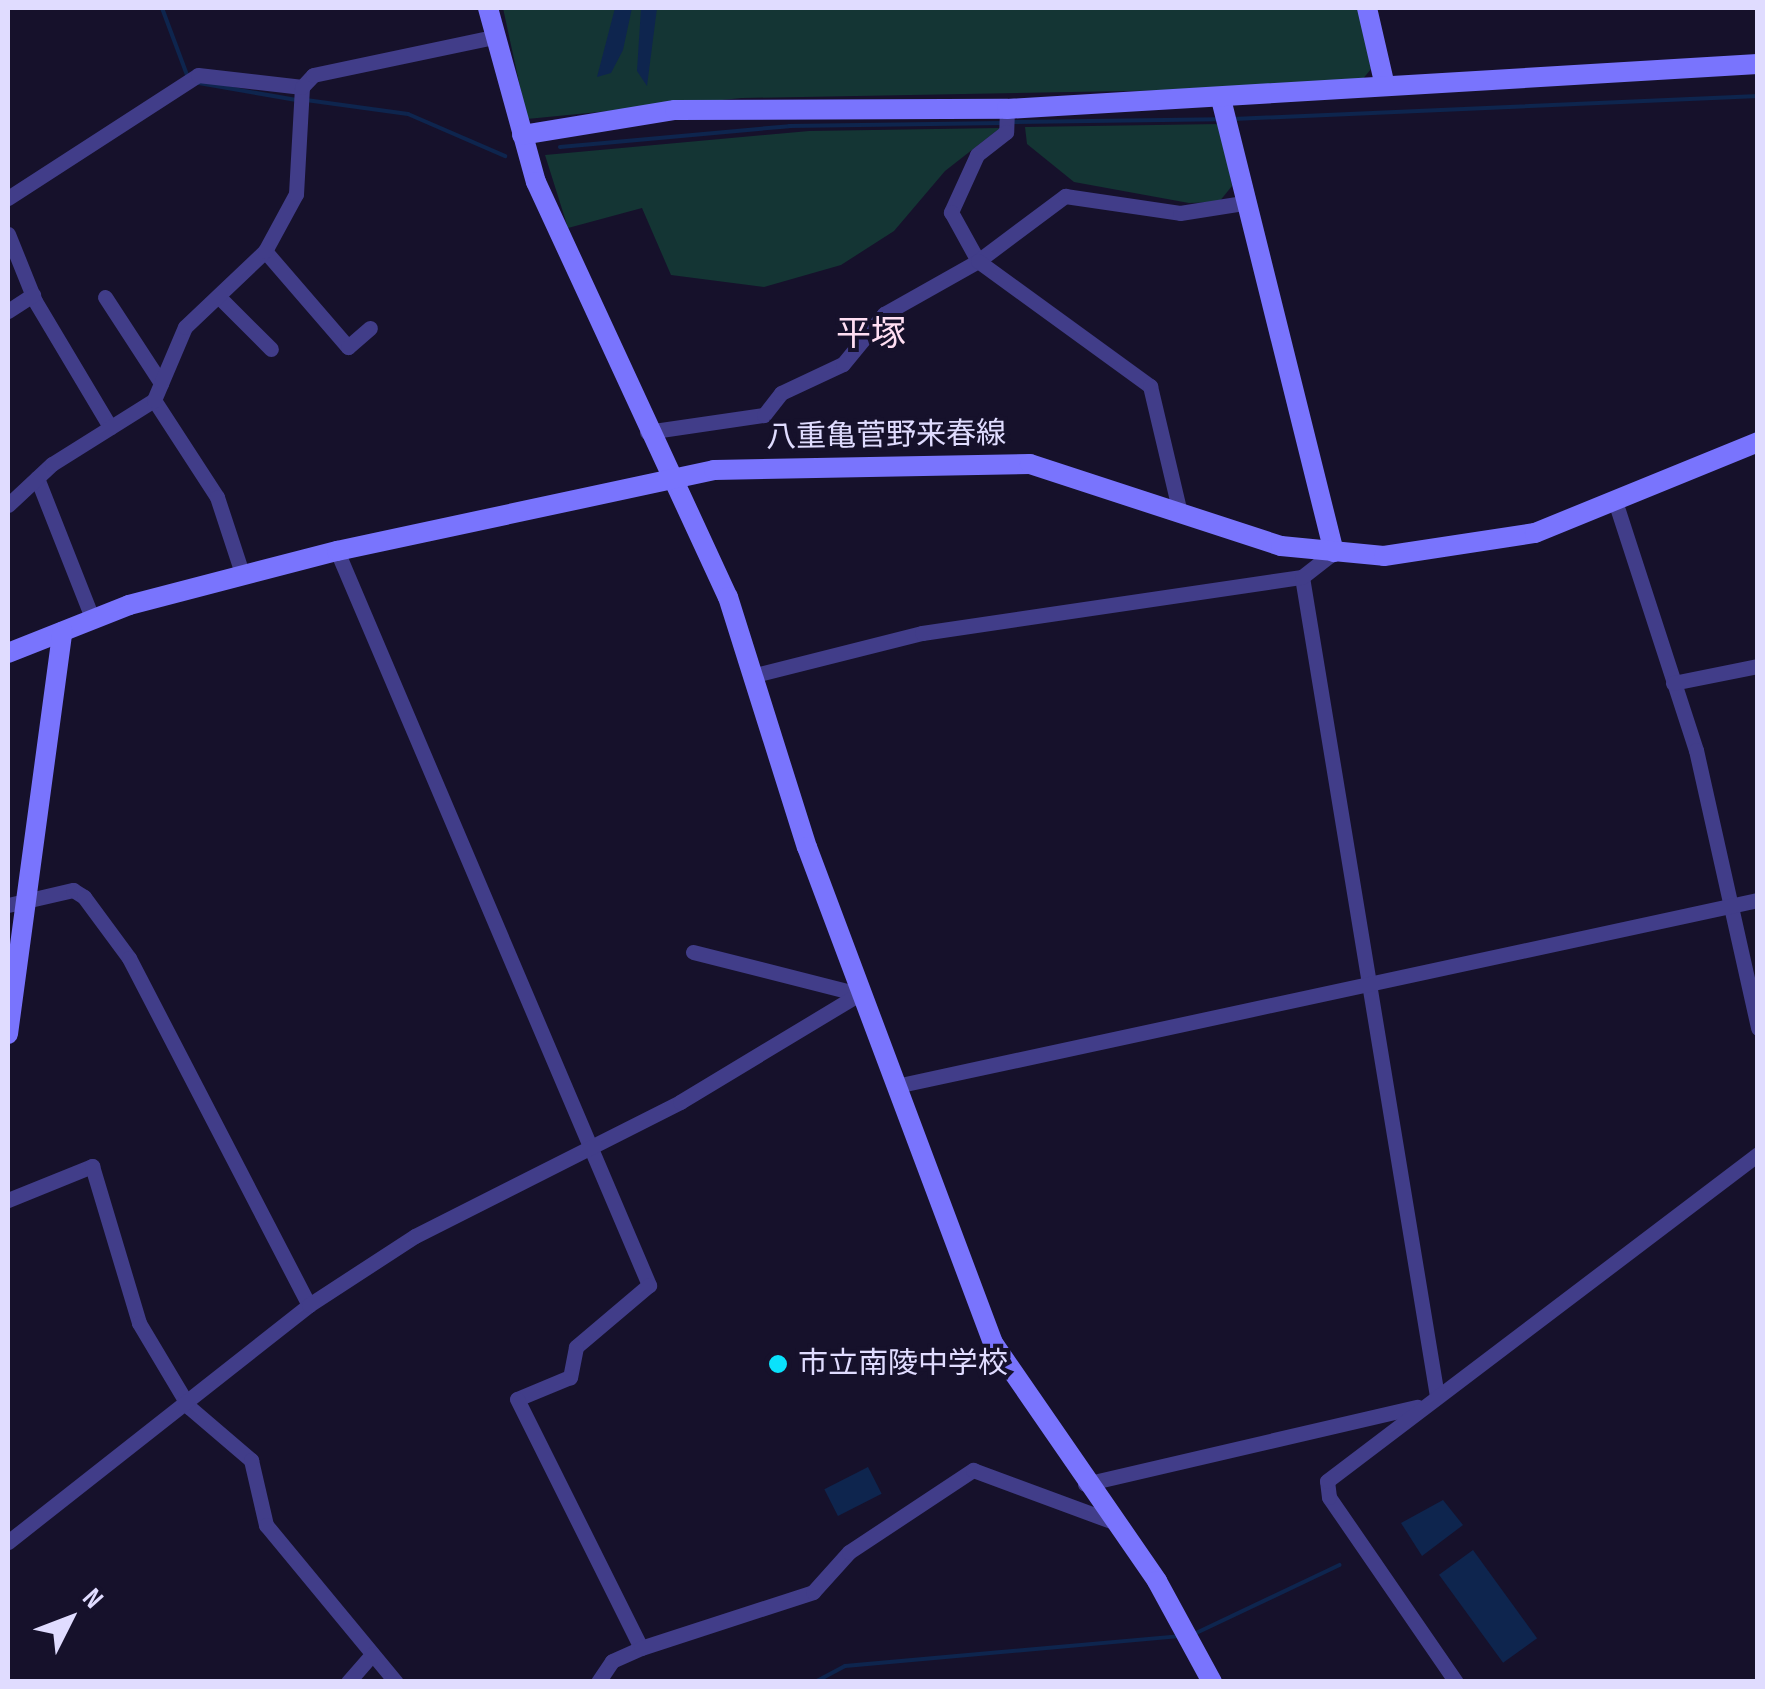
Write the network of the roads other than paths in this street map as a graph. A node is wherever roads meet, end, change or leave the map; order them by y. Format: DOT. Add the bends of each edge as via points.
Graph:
graph roads {
  1 [pos="488,8"];
  2 [pos="1367,8"];
  3 [pos="494,37"];
  4 [pos="1758,64"];
  5 [pos="1385,86"];
  6 [pos="302,87"];
  7 [pos="1007,109"];
  8 [pos="1224,115"];
  9 [pos="522,135"];
  10 [pos="8,198"];
  11 [pos="1243,203"];
  12 [pos="8,234"];
  13 [pos="265,251"];
  14 [pos="978,261"];
  15 [pos="33,295"];
  16 [pos="105,297"];
  17 [pos="220,298"];
  18 [pos="8,310"];
  19 [pos="370,328"];
  20 [pos="271,349"];
  21 [pos="161,383"];
  22 [pos="154,400"];
  23 [pos="110,427"];
  24 [pos="648,432"];
  25 [pos="1758,442"];
  26 [pos="666,477"];
  27 [pos="37,478"];
  28 [pos="1614,501"];
  29 [pos="8,505"];
  30 [pos="1180,513"];
  31 [pos="337,551"];
  32 [pos="1334,552"];
  33 [pos="243,576"];
  34 [pos="1302,577"];
  35 [pos="93,620"];
  36 [pos="62,632"];
  37 [pos="8,653"];
  38 [pos="1758,666"];
  39 [pos="755,675"];
  40 [pos="1673,683"];
  41 [pos="1758,900"];
  42 [pos="17,903"];
  43 [pos="1729,906"];
  44 [pos="694,952"];
  45 [pos="1372,986"];
  46 [pos="861,993"];
  47 [pos="1758,1028"];
  48 [pos="8,1034"];
  49 [pos="896,1086"];
  50 [pos="587,1145"];
  51 [pos="1758,1154"];
  52 [pos="8,1200"];
  53 [pos="310,1305"];
  54 [pos="1437,1396"];
  55 [pos="1423,1406"];
  56 [pos="189,1407"];
  57 [pos="1085,1484"];
  58 [pos="1116,1524"];
  59 [pos="8,1542"];
  60 [pos="641,1648"];
  61 [pos="372,1654"];
  62 [pos="348,1682"];
  63 [pos="396,1682"];
  64 [pos="598,1682"];
  65 [pos="1212,1682"];
  66 [pos="1456,1682"];
  1 -- 3 [label="street"];
  2 -- 5 [label="street"];
  3 -- 6 [label="street" via="328,66"];
  3 -- 9 [label="street"];
  4 -- 5 [label="street"];
  5 -- 8 [label="street"];
  6 -- 10 [label="street" via="198,75"];
  6 -- 13 [label="street" via="296,194"];
  7 -- 8 [label="street"];
  7 -- 9 [label="street" via="675,110"];
  7 -- 14 [label="street" via="1006,132 977,155 951,212"];
  8 -- 11 [label="street"];
  9 -- 24 [label="street"];
  11 -- 14 [label="street" via="1180,213 1064,196"];
  11 -- 32 [label="street"];
  12 -- 15 [label="street"];
  13 -- 17 [label="street"];
  13 -- 19 [label="street" via="348,347"];
  14 -- 24 [label="street" via="884,314 843,364 781,394 764,415"];
  14 -- 30 [label="street" via="1150,386"];
  15 -- 18 [label="street"];
  15 -- 23 [label="street"];
  16 -- 21 [label="street"];
  17 -- 20 [label="street"];
  17 -- 21 [label="street" via="185,327"];
  21 -- 22 [label="street"];
  22 -- 23 [label="street"];
  22 -- 33 [label="street" via="217,497"];
  23 -- 27 [label="street"];
  24 -- 26 [label="street"];
  25 -- 28 [label="street, 八重亀菅野来春線"];
  26 -- 30 [label="street, 八重亀菅野来春線" via="1030,464"];
  26 -- 31 [label="street, 八重亀菅野来春線"];
  26 -- 39 [label="street" via="728,597"];
  27 -- 29 [label="street"];
  27 -- 35 [label="street"];
  28 -- 32 [label="street, 八重亀菅野来春線" via="1464,549"];
  28 -- 40 [label="street"];
  30 -- 32 [label="street, 八重亀菅野来春線" via="1280,546"];
  31 -- 33 [label="street, 八重亀菅野来春線"];
  31 -- 50 [label="street"];
  32 -- 34 [label="street"];
  33 -- 35 [label="street, 八重亀菅野来春線"];
  34 -- 39 [label="street" via="922,633"];
  34 -- 45 [label="street"];
  35 -- 36 [label="street, 八重亀菅野来春線"];
  36 -- 37 [label="street, 八重亀菅野来春線"];
  36 -- 42 [label="street"];
  38 -- 40 [label="street"];
  39 -- 46 [label="street"];
  40 -- 43 [label="street"];
  41 -- 43 [label="street"];
  42 -- 48 [label="street"];
  42 -- 53 [label="street" via="73,890 129,958"];
  43 -- 45 [label="street"];
  43 -- 47 [label="street"];
  44 -- 46 [label="street"];
  45 -- 49 [label="street"];
  45 -- 54 [label="street"];
  46 -- 49 [label="street"];
  46 -- 50 [label="street" via="680,1102"];
  49 -- 57 [label="street" via="993,1342"];
  50 -- 53 [label="street" via="414,1236"];
  50 -- 60 [label="street" via="649,1285 576,1347 570,1376 517,1399"];
  51 -- 54 [label="street"];
  52 -- 56 [label="street" via="92,1166 139,1323"];
  53 -- 56 [label="street"];
  54 -- 55 [label="street"];
  55 -- 57 [label="street"];
  55 -- 66 [label="street" via="1324,1490"];
  56 -- 59 [label="street"];
  56 -- 61 [label="street" via="251,1460 266,1525"];
  57 -- 58 [label="street"];
  58 -- 60 [label="street" via="974,1470 849,1552 814,1592"];
  58 -- 65 [label="street"];
  60 -- 64 [label="street" via="612,1661"];
  61 -- 62 [label="street"];
  61 -- 63 [label="street"];
}
